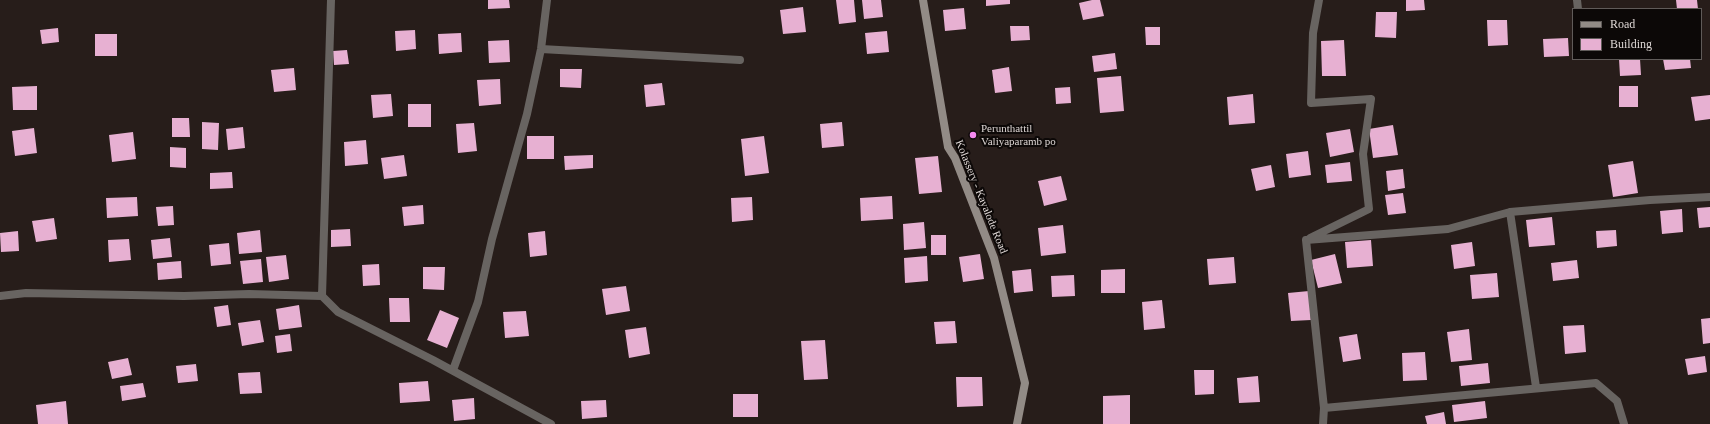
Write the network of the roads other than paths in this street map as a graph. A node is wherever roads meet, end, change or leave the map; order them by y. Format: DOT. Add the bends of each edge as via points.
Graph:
graph roads {
  1 [pos="331,0"];
  2 [pos="548,0"];
  3 [pos="923,0"];
  4 [pos="1319,0"];
  5 [pos="541,49"];
  6 [pos="740,60"];
  7 [pos="1710,197"];
  8 [pos="1510,212"];
  9 [pos="1306,240"];
  10 [pos="0,296"];
  11 [pos="322,296"];
  12 [pos="453,370"];
  13 [pos="1536,387"];
  14 [pos="1324,408"];
  15 [pos="551,424"];
  16 [pos="1017,424"];
  17 [pos="1323,424"];
  18 [pos="1624,424"];
  1 -- 11 [label="street"];
  2 -- 5 [label="street"];
  3 -- 16 [label="main road, Kolassery - Kayalode Road" via="948,147 961,172 994,258 1025,383"];
  4 -- 9 [label="street" via="1312,33 1311,103 1371,99 1363,154 1369,209"];
  5 -- 6 [label="street"];
  5 -- 12 [label="street" via="527,114 492,239 478,302"];
  7 -- 8 [label="street"];
  8 -- 9 [label="street" via="1448,229"];
  8 -- 13 [label="street"];
  9 -- 14 [label="street"];
  10 -- 11 [label="street" via="26,293"];
  11 -- 12 [label="street" via="338,312"];
  12 -- 15 [label="street"];
  13 -- 14 [label="street"];
  13 -- 18 [label="street" via="1596,383 1617,401"];
  14 -- 17 [label="street"];
}
